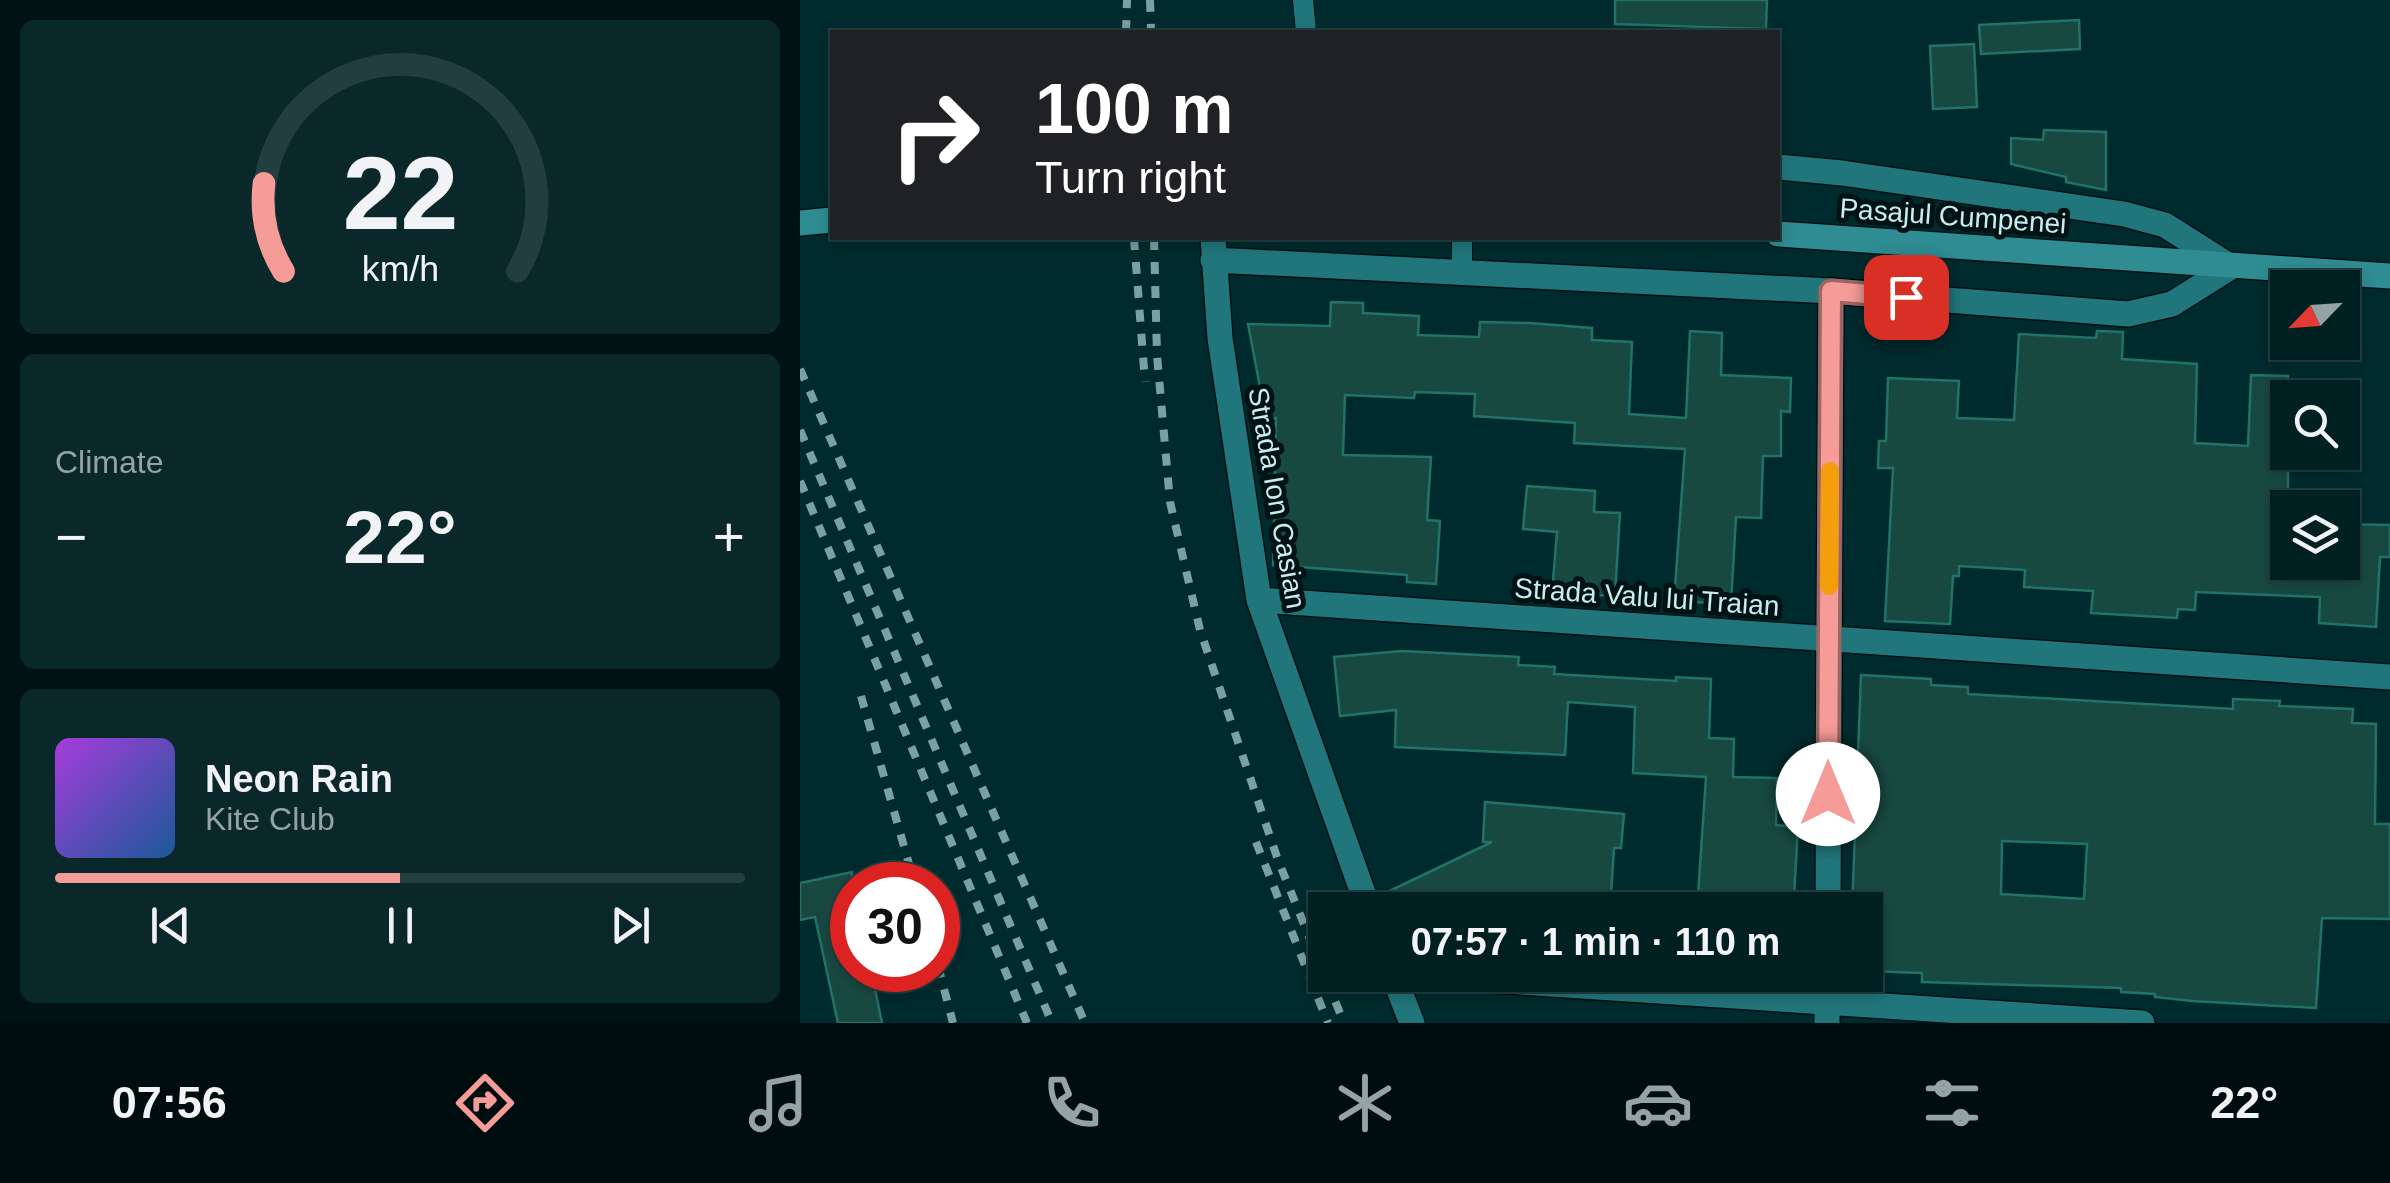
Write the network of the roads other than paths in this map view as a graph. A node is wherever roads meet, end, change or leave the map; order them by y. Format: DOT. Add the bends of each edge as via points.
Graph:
graph roads {
  1 [pos="1303,0"];
  2 [pos="1306,30"];
  3 [pos="1780,167"];
  4 [pos="830,220"];
  5 [pos="800,223"];
  6 [pos="1780,234"];
  7 [pos="1462,240"];
  8 [pos="1213,249"];
  9 [pos="2232,267"];
  10 [pos="1462,272"];
  11 [pos="2390,276"];
  12 [pos="1831,291"];
  13 [pos="1258,600"];
  14 [pos="1829,639"];
  15 [pos="2390,677"];
  16 [pos="1363,892"];
  17 [pos="1828,892"];
  18 [pos="1399,992"];
  19 [pos="1605,992"];
  20 [pos="1827,1012"];
  21 [pos="1412,1023"];
  22 [pos="2142,1023"];
  1 -- 2 [label="lane"];
  3 -- 9 [label="street" via="2124,214 2165,224"];
  4 -- 5 [label="main road"];
  6 -- 9 [label="main road, Pasajul Cumpenei"];
  7 -- 10 [label="lane"];
  8 -- 10 [label="street"];
  8 -- 13 [label="street, Strada Ion Casian"];
  9 -- 11 [label="main road, Pasajul Cumpenei"];
  9 -- 12 [label="street" via="2172,304 2128,314"];
  10 -- 12 [label="street"];
  12 -- 14 [label="street"];
  13 -- 14 [label="street, Strada Valu lui Traian"];
  13 -- 16 [label="street, Strada Ion Casian"];
  14 -- 15 [label="street, Strada Valu lui Traian"];
  14 -- 17 [label="street"];
  18 -- 21 [label="street"];
  19 -- 20 [label="street"];
  20 -- 22 [label="street"];
}
